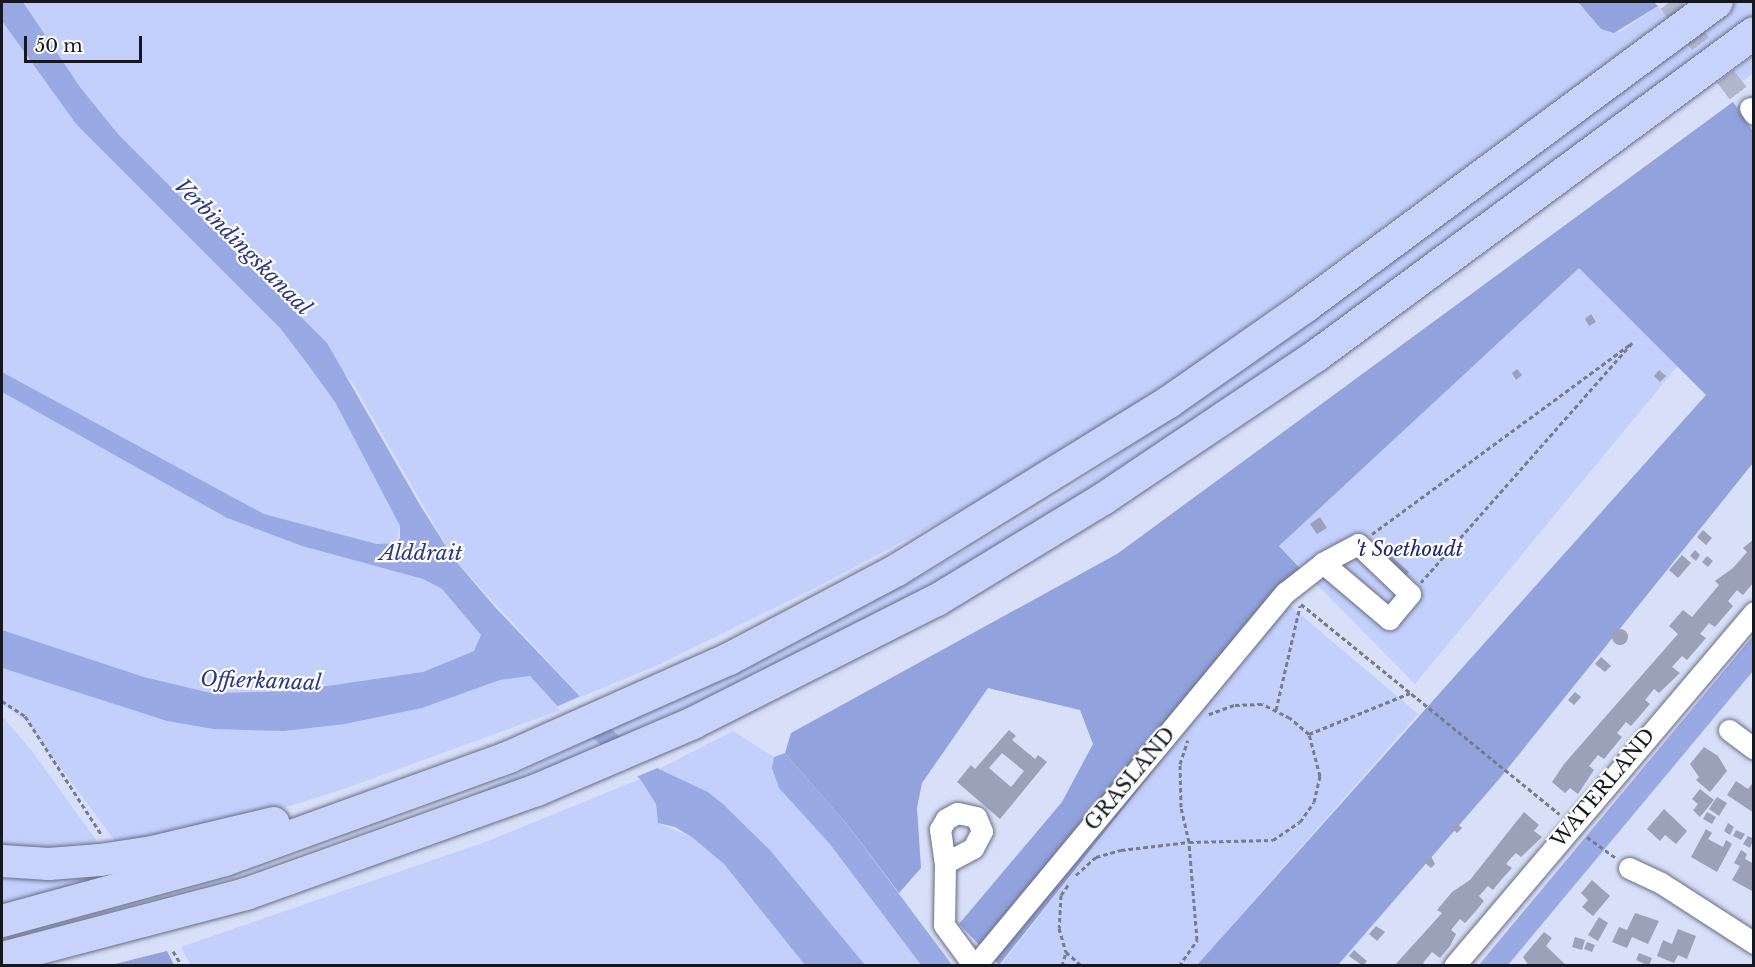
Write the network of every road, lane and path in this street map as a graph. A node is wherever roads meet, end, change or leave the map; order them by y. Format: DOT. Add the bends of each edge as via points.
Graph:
graph roads {
  1 [pos="1718,2"];
  2 [pos="1754,33"];
  3 [pos="1358,544"];
  4 [pos="1323,562"];
  5 [pos="1410,594"];
  6 [pos="1293,598"];
  7 [pos="1754,612"];
  8 [pos="1410,693"];
  9 [pos="2,701"];
  10 [pos="1276,710"];
  11 [pos="1201,721"];
  12 [pos="1729,730"];
  13 [pos="1309,734"];
  14 [pos="1190,736"];
  15 [pos="1754,749"];
  16 [pos="508,757"];
  17 [pos="1577,828"];
  18 [pos="101,834"];
  19 [pos="1189,842"];
  20 [pos="1609,853"];
  21 [pos="2,861"];
  22 [pos="945,863"];
  23 [pos="1629,868"];
  24 [pos="2,921"];
  25 [pos="1754,943"];
  26 [pos="173,951"];
  27 [pos="1066,952"];
  28 [pos="2,958"];
  29 [pos="182,966"];
  30 [pos="974,966"];
  31 [pos="1062,966"];
  32 [pos="1082,966"];
  33 [pos="1179,966"];
  34 [pos="1454,966"];
  1 -- 16 [label="highway" via="1306,306 1099,448 897,570 660,690"];
  2 -- 28 [label="highway" via="1316,356 1103,499 937,600 693,723 537,790 246,894"];
  3 -- 4 [label="street, GRASLAND"];
  3 -- 5 [label="street"];
  3 -- 5 [label="path" via="1632,343"];
  4 -- 5 [label="street" via="1389,619"];
  4 -- 6 [label="street, GRASLAND"];
  6 -- 8 [label="path"];
  6 -- 10 [label="path"];
  6 -- 30 [label="street, GRASLAND"];
  7 -- 17 [label="street, WATERLAND"];
  8 -- 13 [label="path"];
  8 -- 17 [label="path"];
  9 -- 18 [label="path" via="25,716"];
  10 -- 11 [label="path" via="1262,704 1234,705"];
  10 -- 13 [label="path"];
  12 -- 15 [label="street"];
  13 -- 19 [label="path" via="1320,776 1314,802 1300,822 1273,840"];
  14 -- 19 [label="path" via="1180,764 1181,807"];
  16 -- 21 [label="highway" via="246,831 152,852 49,864"];
  16 -- 24 [label="highway" via="225,860"];
  17 -- 20 [label="path"];
  17 -- 34 [label="street, WATERLAND"];
  19 -- 27 [label="path" via="1096,857 1061,895 1059,928"];
  19 -- 33 [label="path" via="1197,940"];
  22 -- 30 [label="street, GRASLAND" via="944,925"];
  23 -- 25 [label="street"];
  26 -- 29 [label="path"];
  27 -- 31 [label="path"];
  27 -- 32 [label="path"];
}
